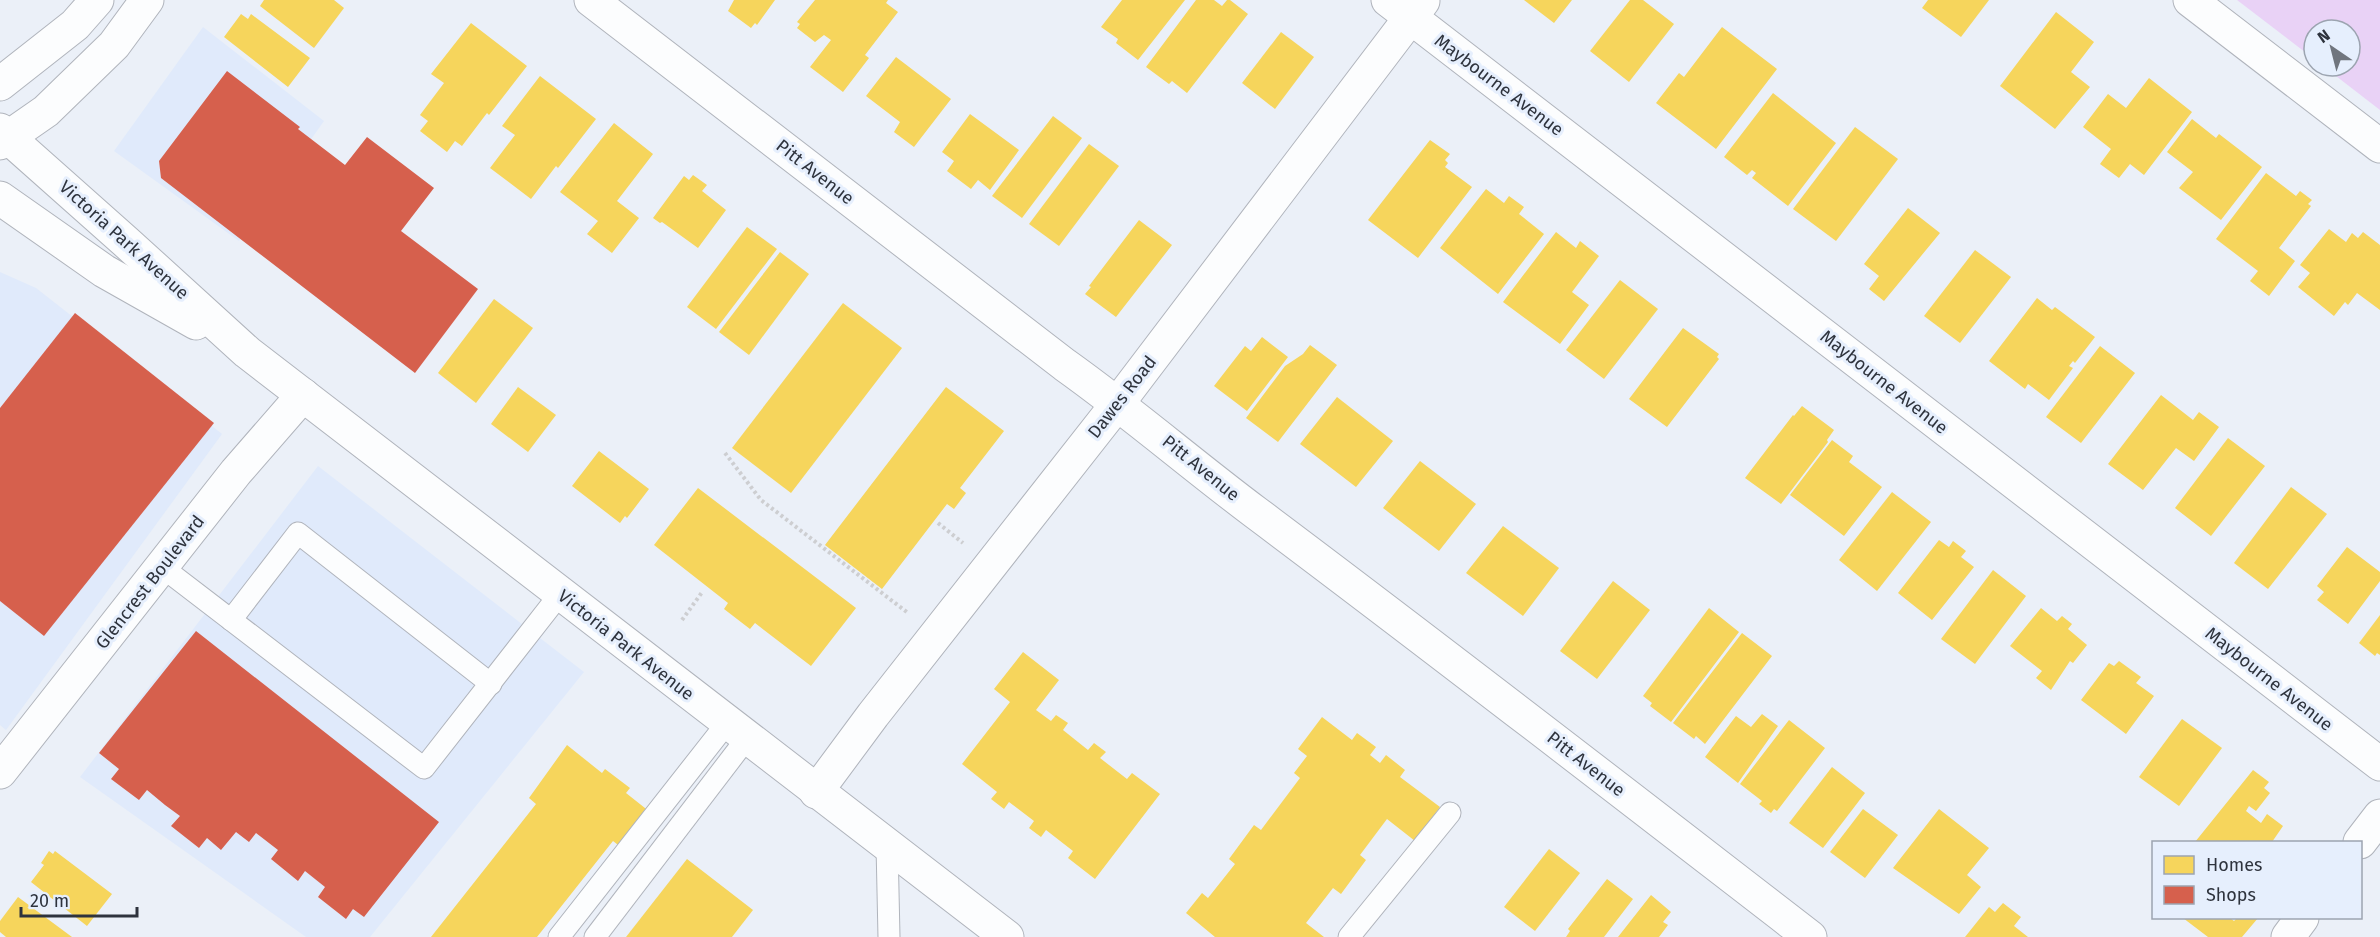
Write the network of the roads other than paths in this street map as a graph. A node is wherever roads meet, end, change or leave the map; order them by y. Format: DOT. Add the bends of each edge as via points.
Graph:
graph roads {
  1 [pos="97,0"];
  2 [pos="147,0"];
  3 [pos="591,0"];
  4 [pos="2190,0"];
  5 [pos="1407,6"];
  6 [pos="0,84"];
  7 [pos="3,137"];
  8 [pos="2380,146"];
  9 [pos="0,198"];
  10 [pos="247,352"];
  11 [pos="303,395"];
  12 [pos="1118,403"];
  13 [pos="162,567"];
  14 [pos="560,594"];
  15 [pos="231,620"];
  16 [pos="491,684"];
  17 [pos="737,730"];
  18 [pos="2380,764"];
  19 [pos="0,772"];
  20 [pos="816,792"];
  21 [pos="1450,813"];
  22 [pos="2380,816"];
  23 [pos="2361,841"];
  24 [pos="887,845"];
  25 [pos="2301,919"];
  26 [pos="559,937"];
  27 [pos="595,937"];
  28 [pos="889,937"];
  29 [pos="1007,937"];
  30 [pos="1348,937"];
  31 [pos="1810,937"];
  32 [pos="2288,937"];
  1 -- 6 [label="street" via="75,25"];
  2 -- 7 [label="street" via="114,45 46,111"];
  3 -- 12 [label="street, Pitt Avenue"];
  4 -- 8 [label="street"];
  5 -- 12 [label="street, Dawes Road"];
  5 -- 18 [label="street, Maybourne Avenue"];
  7 -- 10 [label="street, Victoria Park Avenue"];
  9 -- 10 [label="street, Victoria Park Avenue" via="104,271"];
  10 -- 11 [label="street, Victoria Park Avenue"];
  11 -- 13 [label="street, Glencrest Boulevard"];
  11 -- 14 [label="street, Victoria Park Avenue"];
  12 -- 20 [label="street, Dawes Road"];
  12 -- 31 [label="street, Pitt Avenue"];
  13 -- 15 [label="lane"];
  13 -- 19 [label="street, Glencrest Boulevard"];
  14 -- 16 [label="lane"];
  14 -- 17 [label="street, Victoria Park Avenue"];
  15 -- 16 [label="lane" via="424,768"];
  15 -- 16 [label="lane" via="298,533"];
  17 -- 20 [label="street, Victoria Park Avenue"];
  17 -- 26 [label="lane"];
  17 -- 27 [label="lane"];
  20 -- 24 [label="street, Victoria Park Avenue"];
  21 -- 30 [label="lane"];
  22 -- 23 [label="street"];
  24 -- 28 [label="lane"];
  24 -- 29 [label="street, Victoria Park Avenue"];
  25 -- 32 [label="street"];
}
